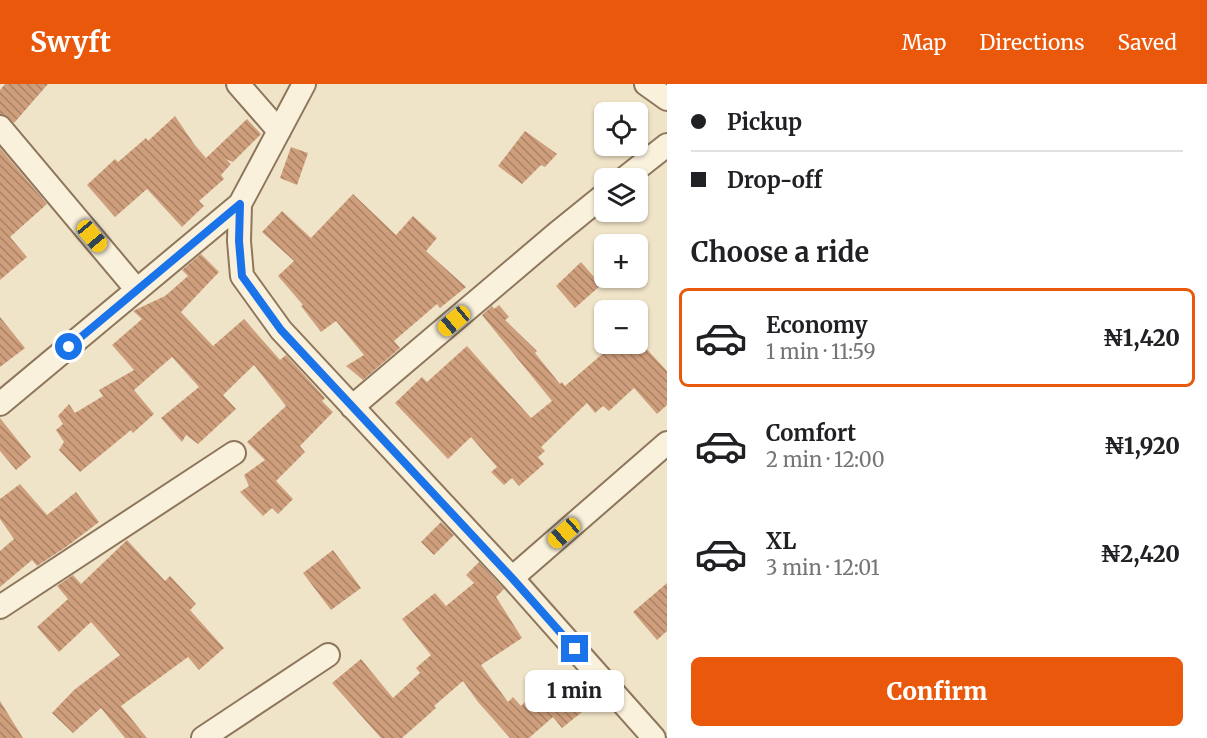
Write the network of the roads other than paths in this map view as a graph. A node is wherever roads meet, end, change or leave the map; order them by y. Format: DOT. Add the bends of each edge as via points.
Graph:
graph roads {
  1 [pos="238,84"];
  2 [pos="304,84"];
  3 [pos="646,84"];
  4 [pos="667,99"];
  5 [pos="0,127"];
  6 [pos="279,131"];
  7 [pos="667,145"];
  8 [pos="638,168"];
  9 [pos="594,203"];
  10 [pos="240,204"];
  11 [pos="137,290"];
  12 [pos="0,404"];
  13 [pos="352,407"];
  14 [pos="667,443"];
  15 [pos="234,453"];
  16 [pos="512,578"];
  17 [pos="0,607"];
  18 [pos="328,655"];
  19 [pos="203,738"];
  20 [pos="654,738"];
  1 -- 6 [label="street"];
  2 -- 6 [label="street"];
  3 -- 4 [label="street"];
  5 -- 11 [label="street"];
  6 -- 10 [label="street"];
  7 -- 8 [label="street"];
  9 -- 13 [label="street"];
  10 -- 11 [label="street"];
  10 -- 13 [label="street" via="242,276 281,330"];
  11 -- 12 [label="street"];
  13 -- 16 [label="street"];
  14 -- 16 [label="street"];
  15 -- 17 [label="street"];
  16 -- 20 [label="street"];
  18 -- 19 [label="street"];
}
